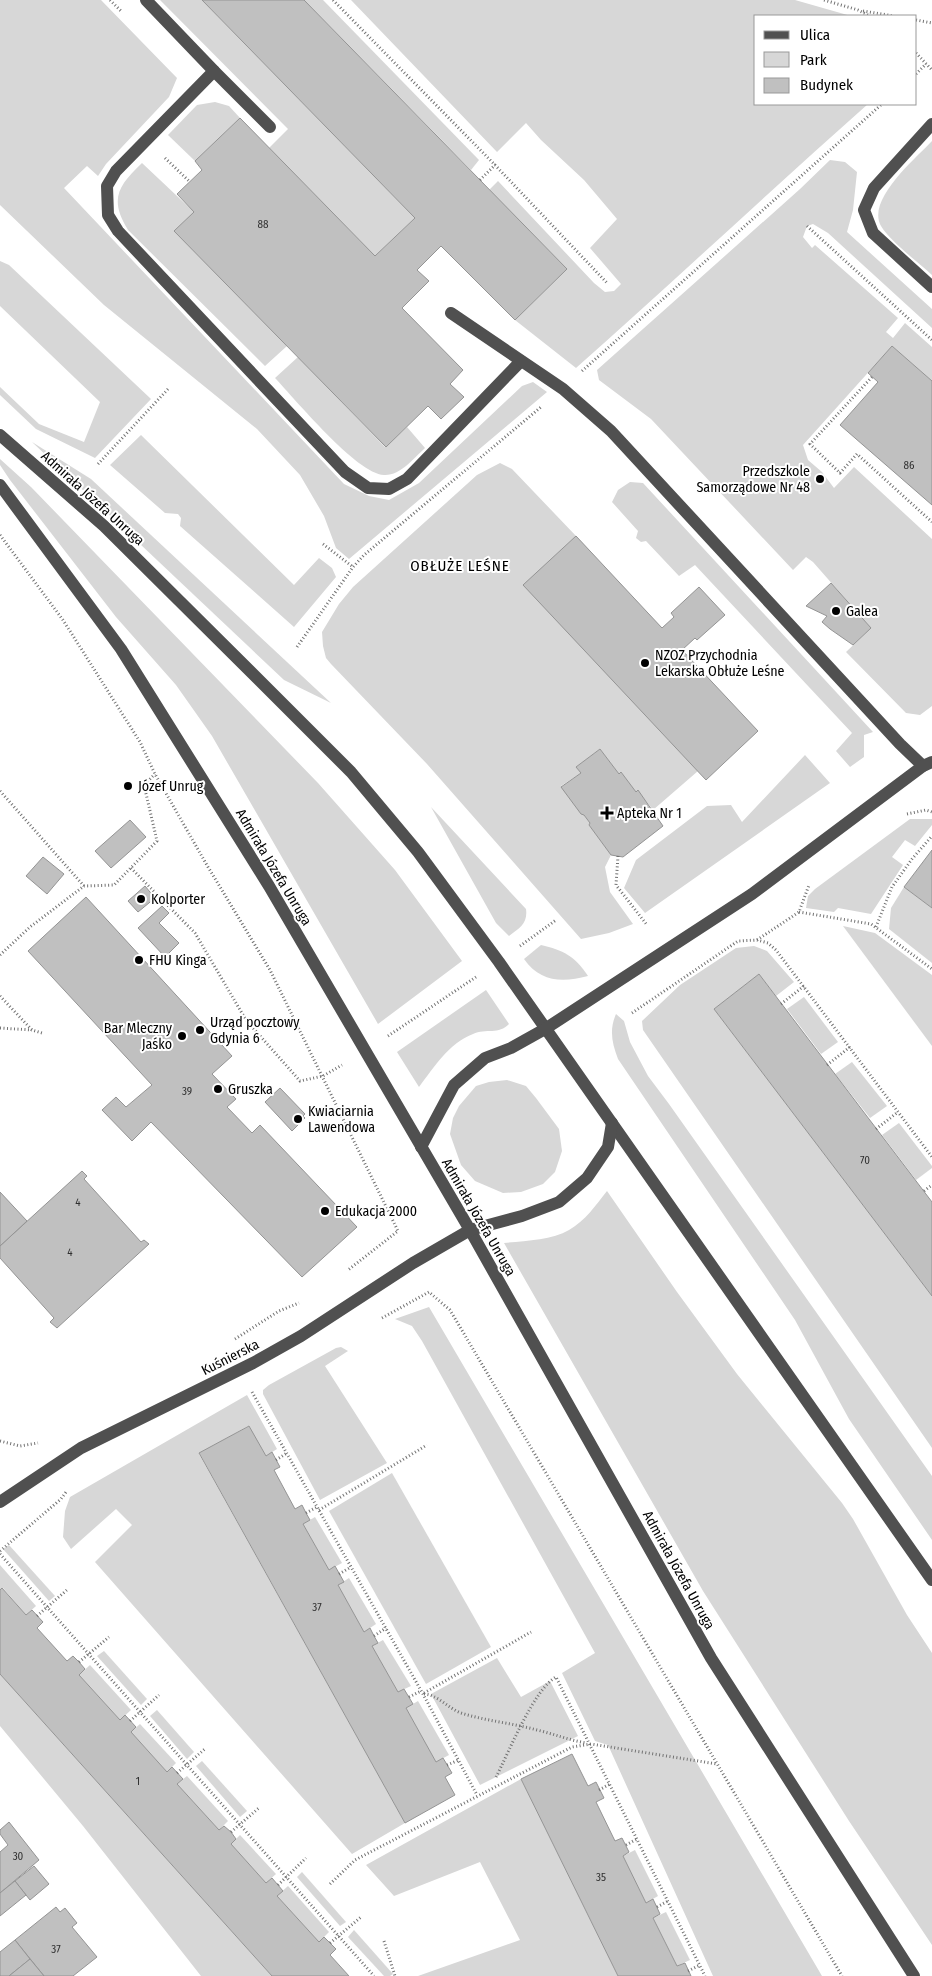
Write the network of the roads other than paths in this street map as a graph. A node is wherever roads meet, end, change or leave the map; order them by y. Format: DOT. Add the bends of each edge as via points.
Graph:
graph roads {
  1 [pos="146,0"];
  2 [pos="214,71"];
  3 [pos="932,124"];
  4 [pos="270,127"];
  5 [pos="932,287"];
  6 [pos="451,313"];
  7 [pos="521,361"];
  8 [pos="0,435"];
  9 [pos="0,485"];
  10 [pos="928,764"];
  11 [pos="545,1029"];
  12 [pos="612,1123"];
  13 [pos="421,1147"];
  14 [pos="470,1230"];
  15 [pos="0,1502"];
  16 [pos="932,1580"];
  17 [pos="914,1976"];
  1 -- 2 [label="street"];
  2 -- 4 [label="street"];
  2 -- 7 [label="street" via="116,171 107,186 108,215 118,231 345,472 368,488 389,489 407,479"];
  3 -- 5 [label="street" via="874,188 864,210 872,233"];
  6 -- 7 [label="street"];
  7 -- 10 [label="street" via="563,389 611,431 893,737"];
  8 -- 11 [label="street, Admirała Józefa Unruga" via="104,526 351,772 418,852"];
  9 -- 13 [label="street, Admirała Józefa Unruga" via="121,649 264,878"];
  10 -- 11 [label="street" via="752,894"];
  11 -- 12 [label="street, Admirała Józefa Unruga"];
  11 -- 13 [label="street" via="512,1048 485,1058 454,1085"];
  12 -- 14 [label="street, Kuśnierska" via="608,1146 598,1162 587,1178 559,1202"];
  12 -- 16 [label="street, Admirała Józefa Unruga"];
  13 -- 14 [label="street, Admirała Józefa Unruga"];
  14 -- 15 [label="street, Kuśnierska" via="347,1304 301,1336 81,1448"];
  14 -- 17 [label="street, Admirała Józefa Unruga" via="711,1658"];
}
